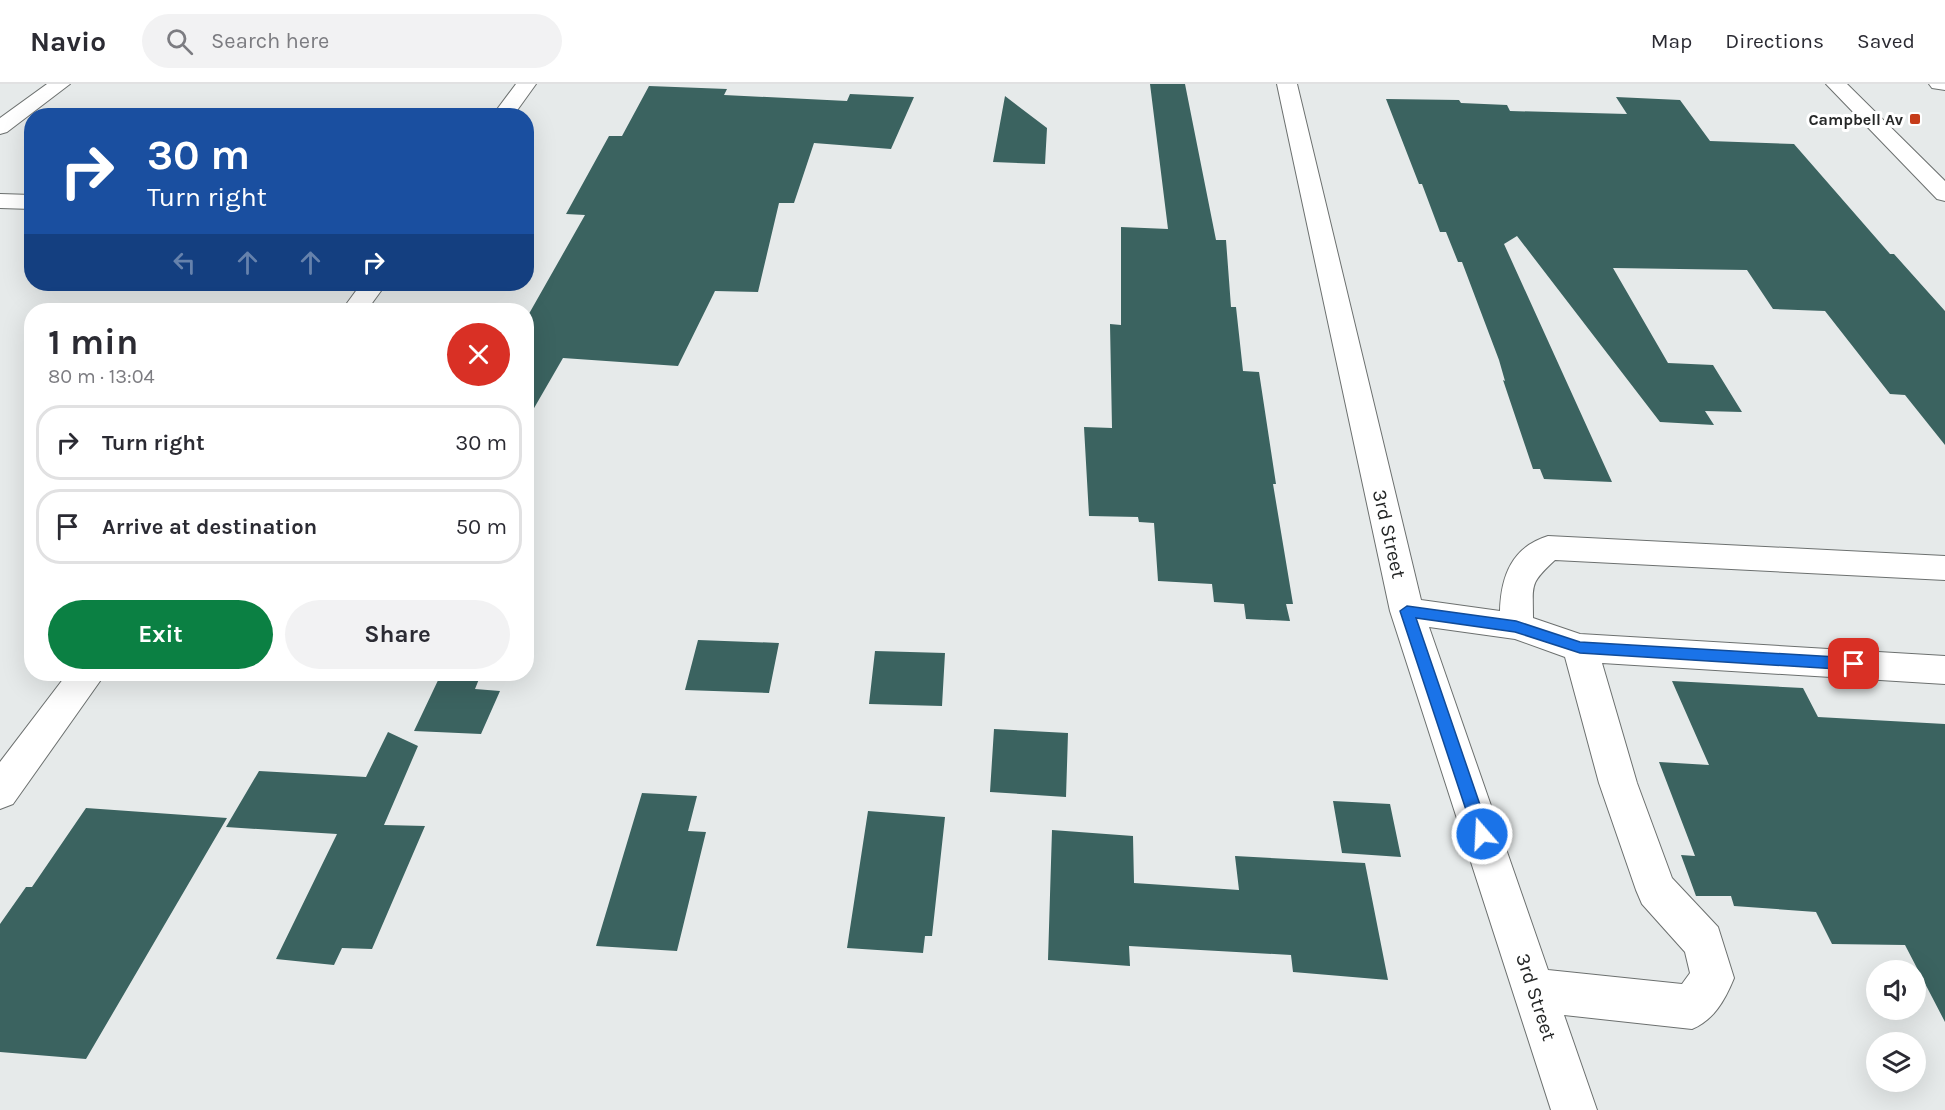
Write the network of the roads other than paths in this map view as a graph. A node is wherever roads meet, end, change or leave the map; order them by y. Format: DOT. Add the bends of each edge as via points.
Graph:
graph roads {
  1 [pos="60,84"];
  2 [pos="526,84"];
  3 [pos="1287,84"];
  4 [pos="1836,84"];
  5 [pos="1939,84"];
  6 [pos="1945,84"];
  7 [pos="27,108"];
  8 [pos="507,108"];
  9 [pos="24,110"];
  10 [pos="0,128"];
  11 [pos="1945,194"];
  12 [pos="0,201"];
  13 [pos="24,202"];
  14 [pos="369,291"];
  15 [pos="359,303"];
  16 [pos="1945,568"];
  17 [pos="1407,611"];
  18 [pos="1516,626"];
  19 [pos="1580,648"];
  20 [pos="1945,670"];
  21 [pos="82,681"];
  22 [pos="0,792"];
  23 [pos="1534,990"];
  24 [pos="1574,1110"];
  1 -- 7 [label="street"];
  2 -- 8 [label="street"];
  3 -- 17 [label="street, 3rd Street"];
  4 -- 11 [label="street"];
  5 -- 6 [label="street"];
  9 -- 10 [label="street"];
  12 -- 13 [label="street"];
  14 -- 15 [label="street"];
  16 -- 18 [label="street" via="1548,548 1522,571 1517,587"];
  17 -- 18 [label="street"];
  17 -- 23 [label="street, 3rd Street"];
  18 -- 19 [label="street"];
  19 -- 20 [label="street"];
  19 -- 23 [label="street" via="1618,783 1656,890 1703,941 1713,978 1692,1007"];
  21 -- 22 [label="street"];
  23 -- 24 [label="street, 3rd Street"];
}
